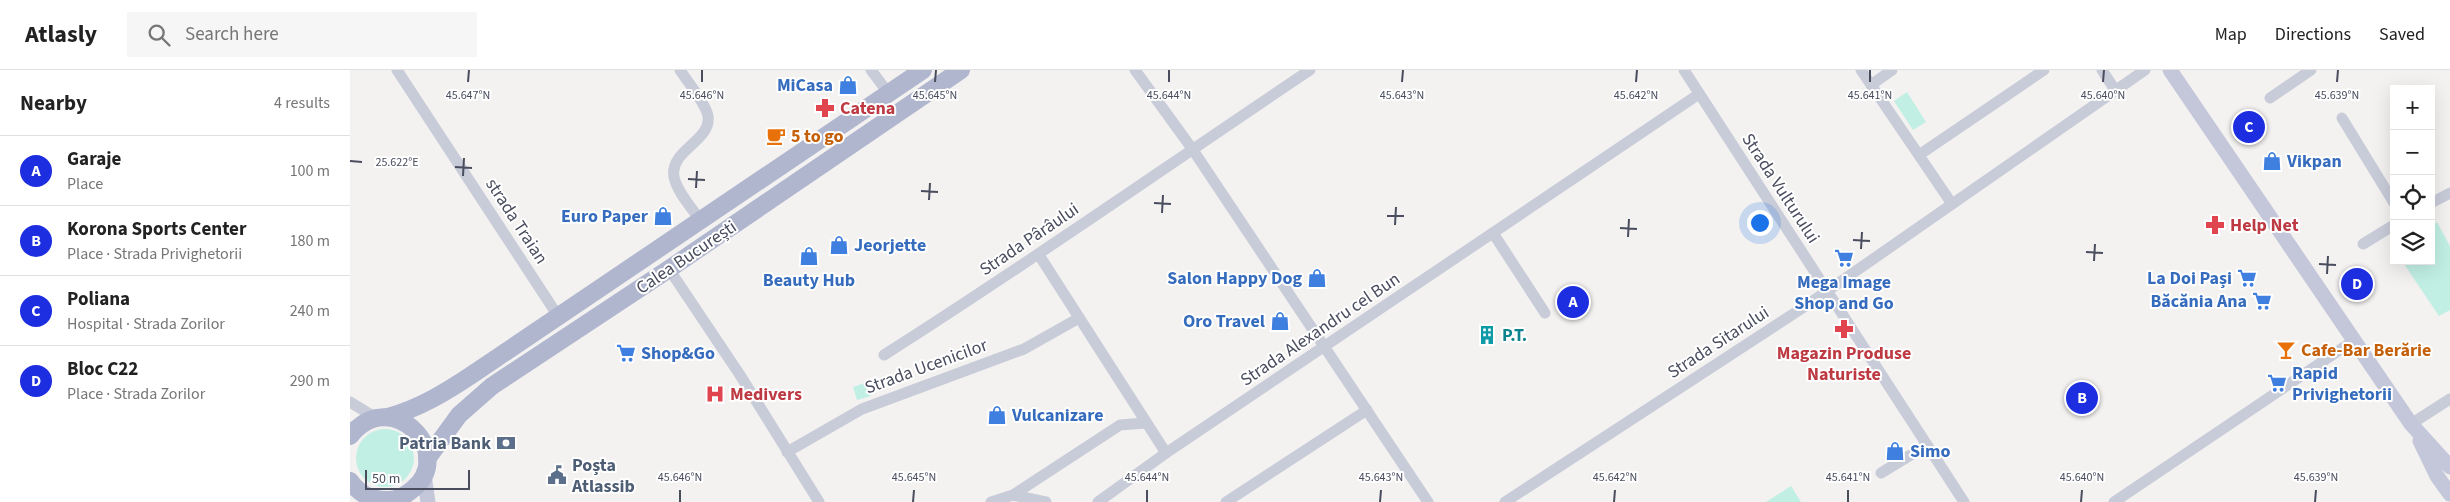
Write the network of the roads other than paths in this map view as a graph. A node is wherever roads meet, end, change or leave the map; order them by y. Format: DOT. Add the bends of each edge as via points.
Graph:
graph roads {
  1 [pos="397,70"];
  2 [pos="680,70"];
  3 [pos="871,70"];
  4 [pos="923,70"];
  5 [pos="961,70"];
  6 [pos="1135,70"];
  7 [pos="1310,70"];
  8 [pos="1684,70"];
  9 [pos="1861,70"];
  10 [pos="1892,70"];
  11 [pos="2044,70"];
  12 [pos="2102,70"];
  13 [pos="2145,70"];
  14 [pos="2170,70"];
  15 [pos="2311,70"];
  16 [pos="1871,85"];
  17 [pos="2115,90"];
  18 [pos="889,94"];
  19 [pos="1699,94"];
  20 [pos="2270,98"];
  21 [pos="2342,118"];
  22 [pos="1193,150"];
  23 [pos="1919,155"];
  24 [pos="2450,193"];
  25 [pos="2390,196"];
  26 [pos="2435,201"];
  27 [pos="1952,204"];
  28 [pos="700,220"];
  29 [pos="2390,227"];
  30 [pos="1493,233"];
  31 [pos="2363,244"];
  32 [pos="1040,254"];
  33 [pos="669,269"];
  34 [pos="1828,291"];
  35 [pos="1545,313"];
  36 [pos="558,316"];
  37 [pos="1079,318"];
  38 [pos="2353,341"];
  39 [pos="1324,348"];
  40 [pos="884,355"];
  41 [pos="2450,399"];
  42 [pos="350,402"];
  43 [pos="1367,410"];
  44 [pos="382,418"];
  45 [pos="1145,423"];
  46 [pos="2411,424"];
  47 [pos="350,436"];
  48 [pos="1927,445"];
  49 [pos="787,452"];
  50 [pos="1166,453"];
  51 [pos="425,467"];
  52 [pos="2450,467"];
  53 [pos="1881,473"];
  54 [pos="360,494"];
  55 [pos="2450,494"];
  56 [pos="1013,495"];
  57 [pos="428,502"];
  58 [pos="819,502"];
  59 [pos="992,502"];
  60 [pos="1046,502"];
  61 [pos="1098,502"];
  62 [pos="1226,502"];
  63 [pos="1428,502"];
  64 [pos="1505,502"];
  65 [pos="1964,502"];
  66 [pos="2114,502"];
  1 -- 36 [label="street, strada Traian"];
  2 -- 28 [label="street" via="708,114 706,126 678,159 674,172 677,184"];
  3 -- 18 [label="street"];
  4 -- 18 [label="main road, Calea București"];
  5 -- 33 [label="main road, Calea București"];
  6 -- 22 [label="street"];
  7 -- 22 [label="street, Strada Pârâului"];
  8 -- 19 [label="street, Strada Vulturului"];
  9 -- 16 [label="street"];
  10 -- 16 [label="street"];
  11 -- 23 [label="street"];
  12 -- 17 [label="street"];
  13 -- 17 [label="street, Strada Sitarului"];
  14 -- 38 [label="street"];
  15 -- 20 [label="street"];
  16 -- 23 [label="street"];
  17 -- 27 [label="street, Strada Sitarului"];
  18 -- 28 [label="main road, Calea București"];
  19 -- 30 [label="street, Strada Alexandru cel Bun"];
  19 -- 34 [label="street, Strada Vulturului"];
  21 -- 25 [label="street"];
  22 -- 32 [label="street, Strada Pârâului"];
  22 -- 39 [label="street"];
  23 -- 27 [label="street"];
  24 -- 26 [label="street"];
  27 -- 34 [label="street, Strada Sitarului"];
  28 -- 36 [label="main road, Calea București"];
  29 -- 31 [label="street"];
  30 -- 35 [label="street"];
  30 -- 39 [label="street, Strada Alexandru cel Bun"];
  32 -- 37 [label="street"];
  32 -- 40 [label="street, Strada Pârâului"];
  33 -- 49 [label="street"];
  33 -- 51 [label="main road, Calea București" via="492,386 459,415"];
  34 -- 48 [label="street, Strada Vulturului"];
  34 -- 64 [label="street, Strada Sitarului"];
  36 -- 44 [label="main road, Calea București" via="451,389 408,412"];
  37 -- 45 [label="street"];
  37 -- 49 [label="street, Strada Ucenicilor" via="1024,349 862,409"];
  38 -- 46 [label="street"];
  38 -- 66 [label="street"];
  39 -- 43 [label="street"];
  39 -- 50 [label="street, Strada Alexandru cel Bun"];
  41 -- 46 [label="street"];
  42 -- 44 [label="street"];
  43 -- 62 [label="street"];
  43 -- 63 [label="street"];
  44 -- 47 [label="main road, Calea București" via="365,422"];
  44 -- 51 [label="main road" via="400,420 420,436 425,447"];
  45 -- 50 [label="street"];
  45 -- 56 [label="street" via="1120,425"];
  46 -- 52 [label="street"];
  46 -- 55 [label="street" via="2437,476"];
  48 -- 53 [label="street"];
  48 -- 65 [label="street, Strada Vulturului"];
  49 -- 58 [label="street"];
  50 -- 61 [label="street, Strada Alexandru cel Bun"];
  51 -- 54 [label="main road, Calea București" via="416,486 406,495 380,500"];
  51 -- 57 [label="street"];
  56 -- 59 [label="street"];
  56 -- 60 [label="street"];
}
